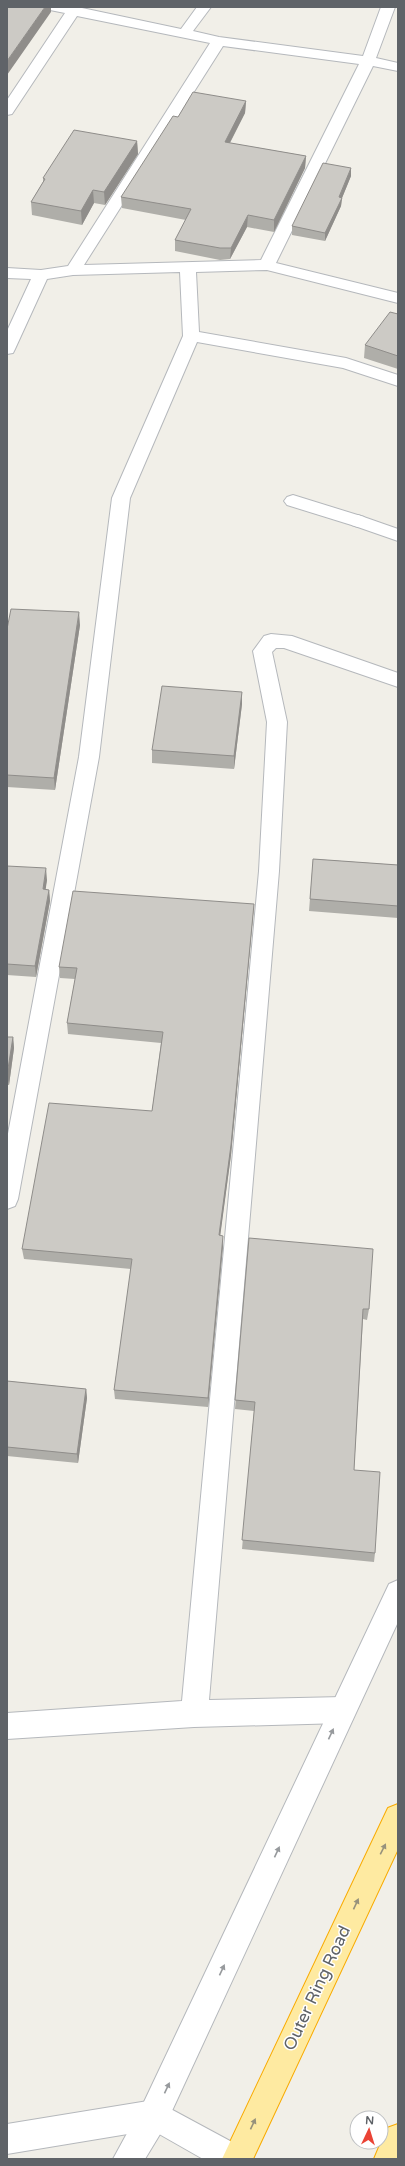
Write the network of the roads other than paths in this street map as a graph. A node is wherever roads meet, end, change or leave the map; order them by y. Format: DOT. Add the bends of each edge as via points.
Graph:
graph roads {
  1 [pos="55,7"];
  2 [pos="204,7"];
  3 [pos="388,7"];
  4 [pos="74,9"];
  5 [pos="184,34"];
  6 [pos="219,42"];
  7 [pos="368,61"];
  8 [pos="398,67"];
  9 [pos="7,111"];
  10 [pos="267,265"];
  11 [pos="188,267"];
  12 [pos="73,270"];
  13 [pos="7,272"];
  14 [pos="41,275"];
  15 [pos="398,298"];
  16 [pos="191,336"];
  17 [pos="7,349"];
  18 [pos="398,381"];
  19 [pos="293,501"];
  20 [pos="398,535"];
  21 [pos="398,680"];
  22 [pos="7,1199"];
  23 [pos="398,1593"];
  24 [pos="343,1710"];
  25 [pos="194,1714"];
  26 [pos="7,1726"];
  27 [pos="398,1818"];
  28 [pos="154,2115"];
  29 [pos="7,2139"];
  30 [pos="398,2139"];
  31 [pos="128,2159"];
  32 [pos="232,2159"];
  33 [pos="237,2159"];
  34 [pos="389,2159"];
  1 -- 4 [label="street"];
  2 -- 5 [label="street"];
  3 -- 7 [label="street"];
  4 -- 5 [label="street"];
  4 -- 9 [label="street"];
  5 -- 6 [label="street"];
  6 -- 7 [label="street"];
  6 -- 12 [label="street"];
  7 -- 8 [label="street"];
  7 -- 10 [label="street"];
  10 -- 11 [label="street"];
  10 -- 15 [label="street"];
  11 -- 12 [label="street"];
  11 -- 16 [label="street"];
  12 -- 14 [label="street"];
  13 -- 14 [label="street"];
  14 -- 17 [label="street"];
  16 -- 18 [label="street" via="346,363"];
  16 -- 22 [label="street" via="121,498 88,757"];
  19 -- 20 [label="street"];
  21 -- 25 [label="street" via="285,641 271,641 262,652 276,722 269,871"];
  23 -- 24 [label="street"];
  24 -- 25 [label="street"];
  28 -- 24 [label="street, one-way"];
  25 -- 26 [label="street"];
  33 -- 27 [label="highway, Outer Ring Road, one-way"];
  28 -- 29 [label="street"];
  28 -- 31 [label="street"];
  28 -- 32 [label="street"];
  30 -- 34 [label="highway"];
}
